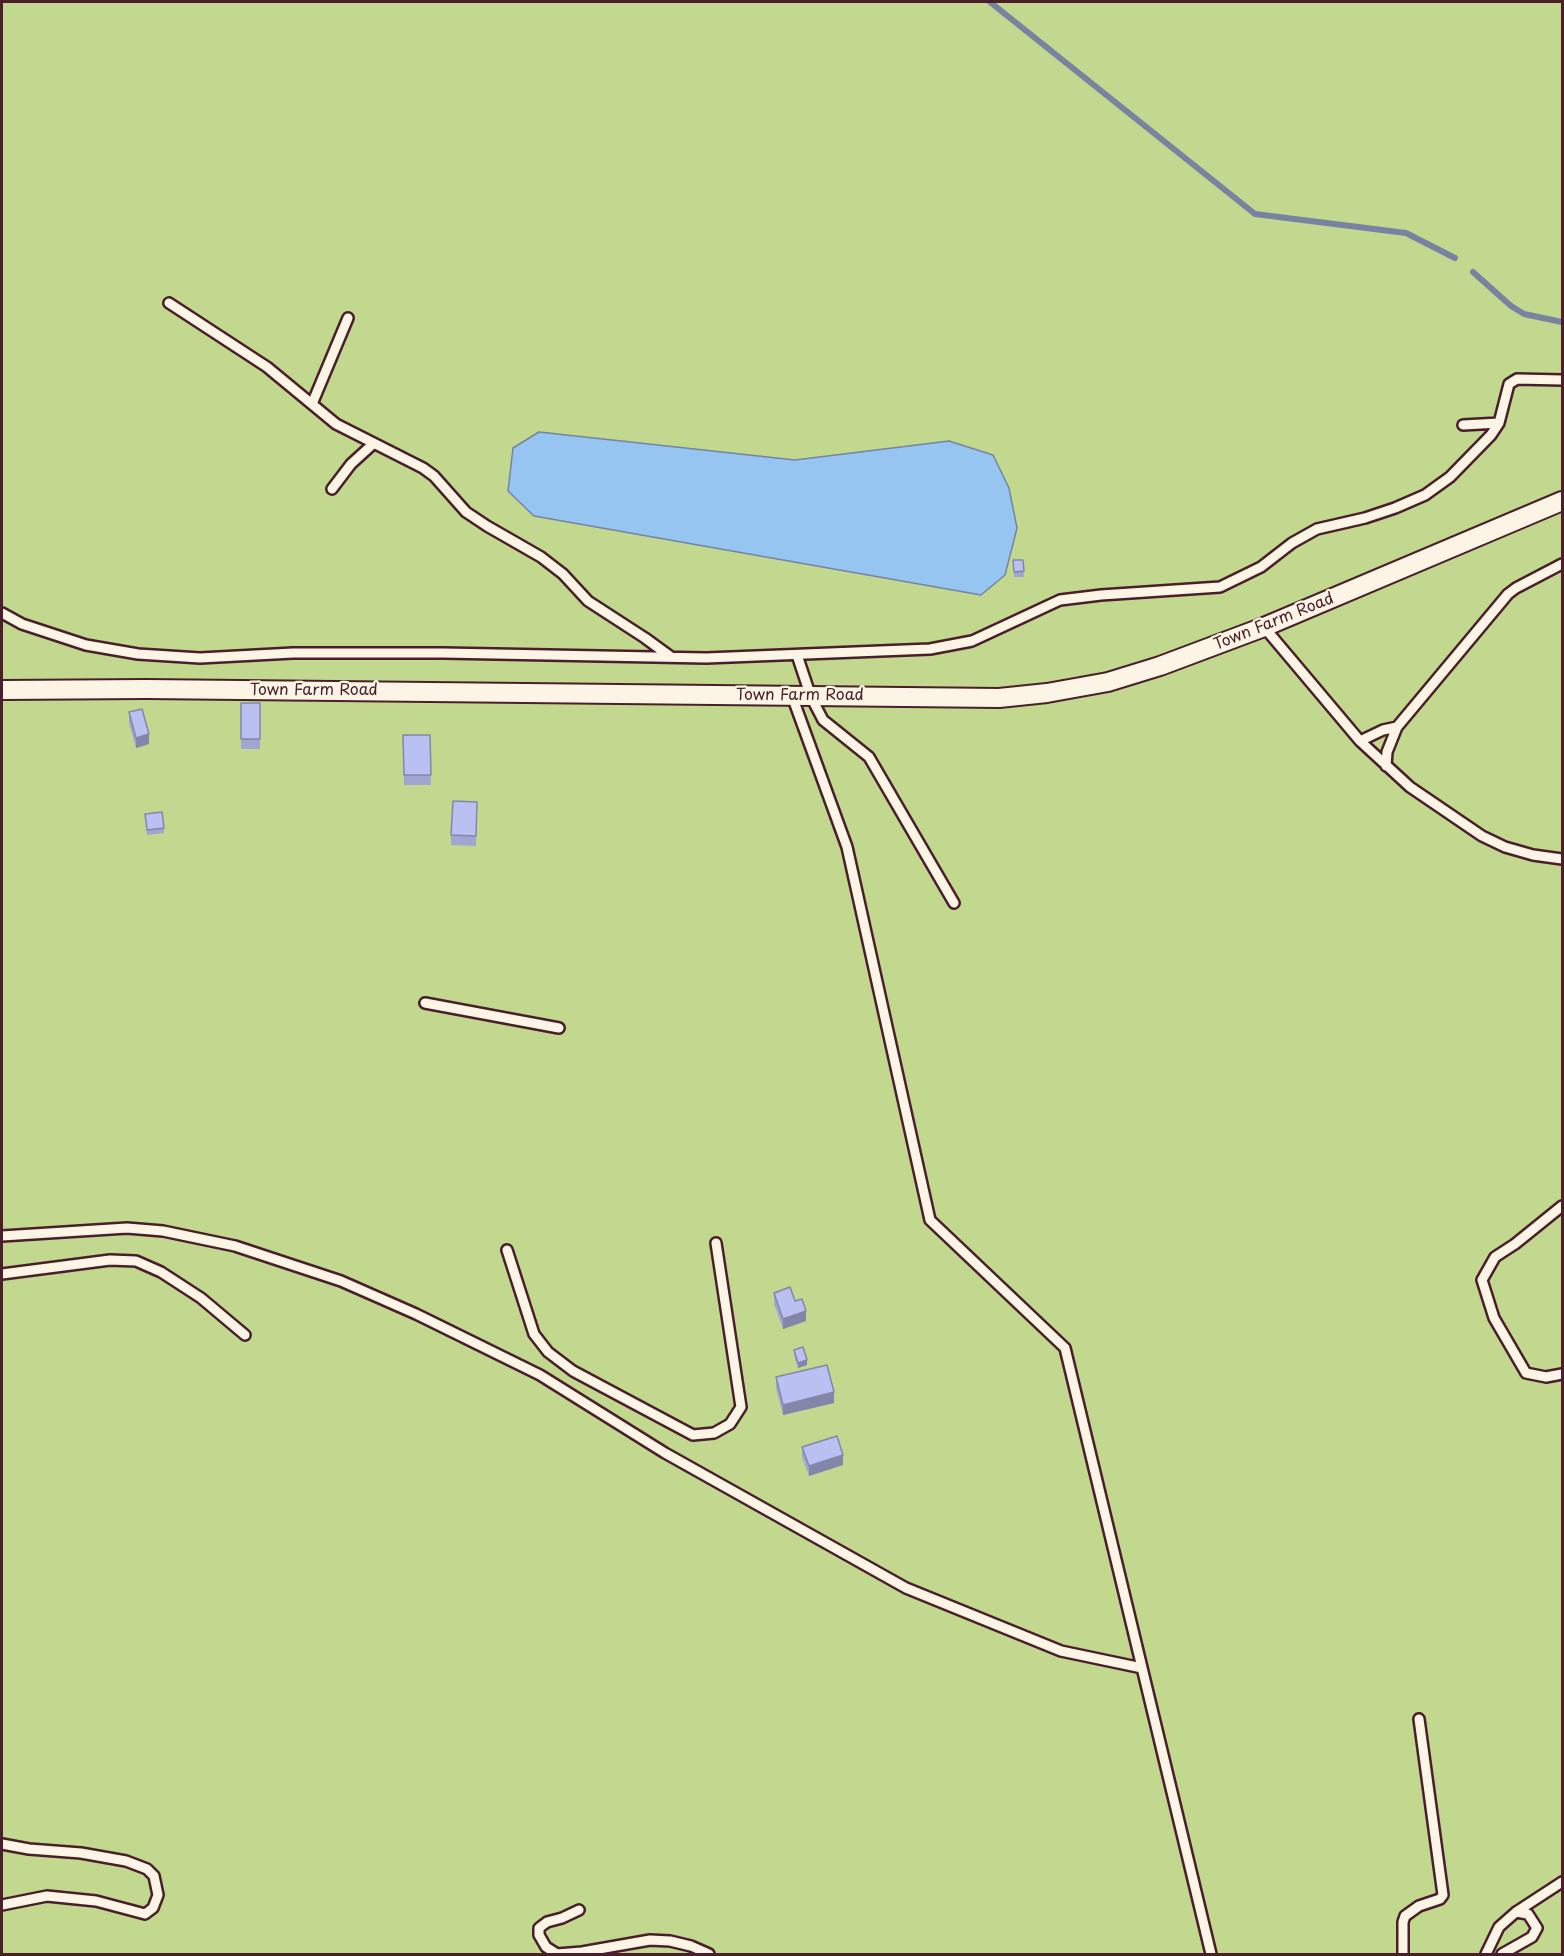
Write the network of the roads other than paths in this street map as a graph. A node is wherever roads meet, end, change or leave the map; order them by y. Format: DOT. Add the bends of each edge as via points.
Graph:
graph roads {
  1 [pos="169,303"];
  2 [pos="348,318"];
  3 [pos="1563,380"];
  4 [pos="312,404"];
  5 [pos="1499,423"];
  6 [pos="1463,425"];
  7 [pos="374,444"];
  8 [pos="332,489"];
  9 [pos="1563,501"];
  10 [pos="1563,564"];
  11 [pos="2,613"];
  12 [pos="1264,627"];
  13 [pos="797,655"];
  14 [pos="671,657"];
  15 [pos="2,690"];
  16 [pos="792,696"];
  17 [pos="811,697"];
  18 [pos="1397,727"];
  19 [pos="1360,741"];
  20 [pos="1386,766"];
  21 [pos="1563,859"];
  22 [pos="954,903"];
  23 [pos="425,1003"];
  24 [pos="559,1028"];
  25 [pos="1563,1206"];
  26 [pos="2,1236"];
  27 [pos="716,1243"];
  28 [pos="507,1250"];
  29 [pos="2,1274"];
  30 [pos="245,1335"];
  31 [pos="1563,1374"];
  32 [pos="1142,1668"];
  33 [pos="1419,1719"];
  34 [pos="2,1844"];
  35 [pos="1563,1882"];
  36 [pos="2,1905"];
  37 [pos="579,1910"];
  38 [pos="1515,1912"];
  39 [pos="709,1954"];
  40 [pos="1211,1954"];
  41 [pos="1402,1954"];
  42 [pos="1486,1954"];
  43 [pos="1502,1954"];
  1 -- 4 [label="lane" via="267,368"];
  2 -- 4 [label="lane"];
  3 -- 5 [label="lane" via="1517,379 1509,384"];
  4 -- 7 [label="lane"];
  5 -- 6 [label="lane"];
  5 -- 13 [label="lane" via="1450,477 1425,495 1365,518 1317,529 1261,567 1220,587 1060,600 972,641 930,649"];
  7 -- 8 [label="lane" via="351,464"];
  7 -- 14 [label="lane" via="423,468 466,512 541,557 564,574 588,602"];
  9 -- 12 [label="street, Town Farm Road"];
  10 -- 18 [label="lane" via="1508,594"];
  11 -- 14 [label="lane" via="22,624 86,645 138,654 200,658 293,653"];
  12 -- 17 [label="street, Town Farm Road" via="1108,682 1047,693 999,698"];
  12 -- 19 [label="lane"];
  13 -- 14 [label="lane"];
  13 -- 17 [label="lane"];
  15 -- 16 [label="street, Town Farm Road"];
  16 -- 17 [label="street, Town Farm Road"];
  16 -- 32 [label="lane" via="847,847 930,1220 1065,1348"];
  17 -- 22 [label="lane" via="823,720 869,757"];
  18 -- 19 [label="lane"];
  18 -- 20 [label="lane"];
  19 -- 20 [label="lane"];
  20 -- 21 [label="lane" via="1482,837 1533,855"];
  23 -- 24 [label="lane"];
  25 -- 31 [label="lane" via="1495,1257 1482,1280 1494,1318 1526,1373 1546,1377"];
  26 -- 32 [label="lane" via="127,1228 163,1231 235,1246 341,1281 540,1376 665,1453 906,1588 1061,1651"];
  27 -- 28 [label="lane" via="741,1407 730,1424 714,1433 693,1435 573,1371 548,1352 534,1334"];
  29 -- 30 [label="lane" via="110,1260 136,1261 201,1298"];
  32 -- 40 [label="lane"];
  33 -- 41 [label="lane" via="1443,1895 1405,1916"];
  34 -- 36 [label="lane" via="126,1861 154,1876 158,1895 153,1908 145,1914 96,1901 47,1896"];
  35 -- 38 [label="lane"];
  37 -- 39 [label="lane" via="539,1928 546,1947 557,1954 650,1940 670,1941"];
  38 -- 42 [label="lane" via="1499,1927"];
  38 -- 43 [label="lane" via="1528,1914 1537,1928 1532,1937"];
}
